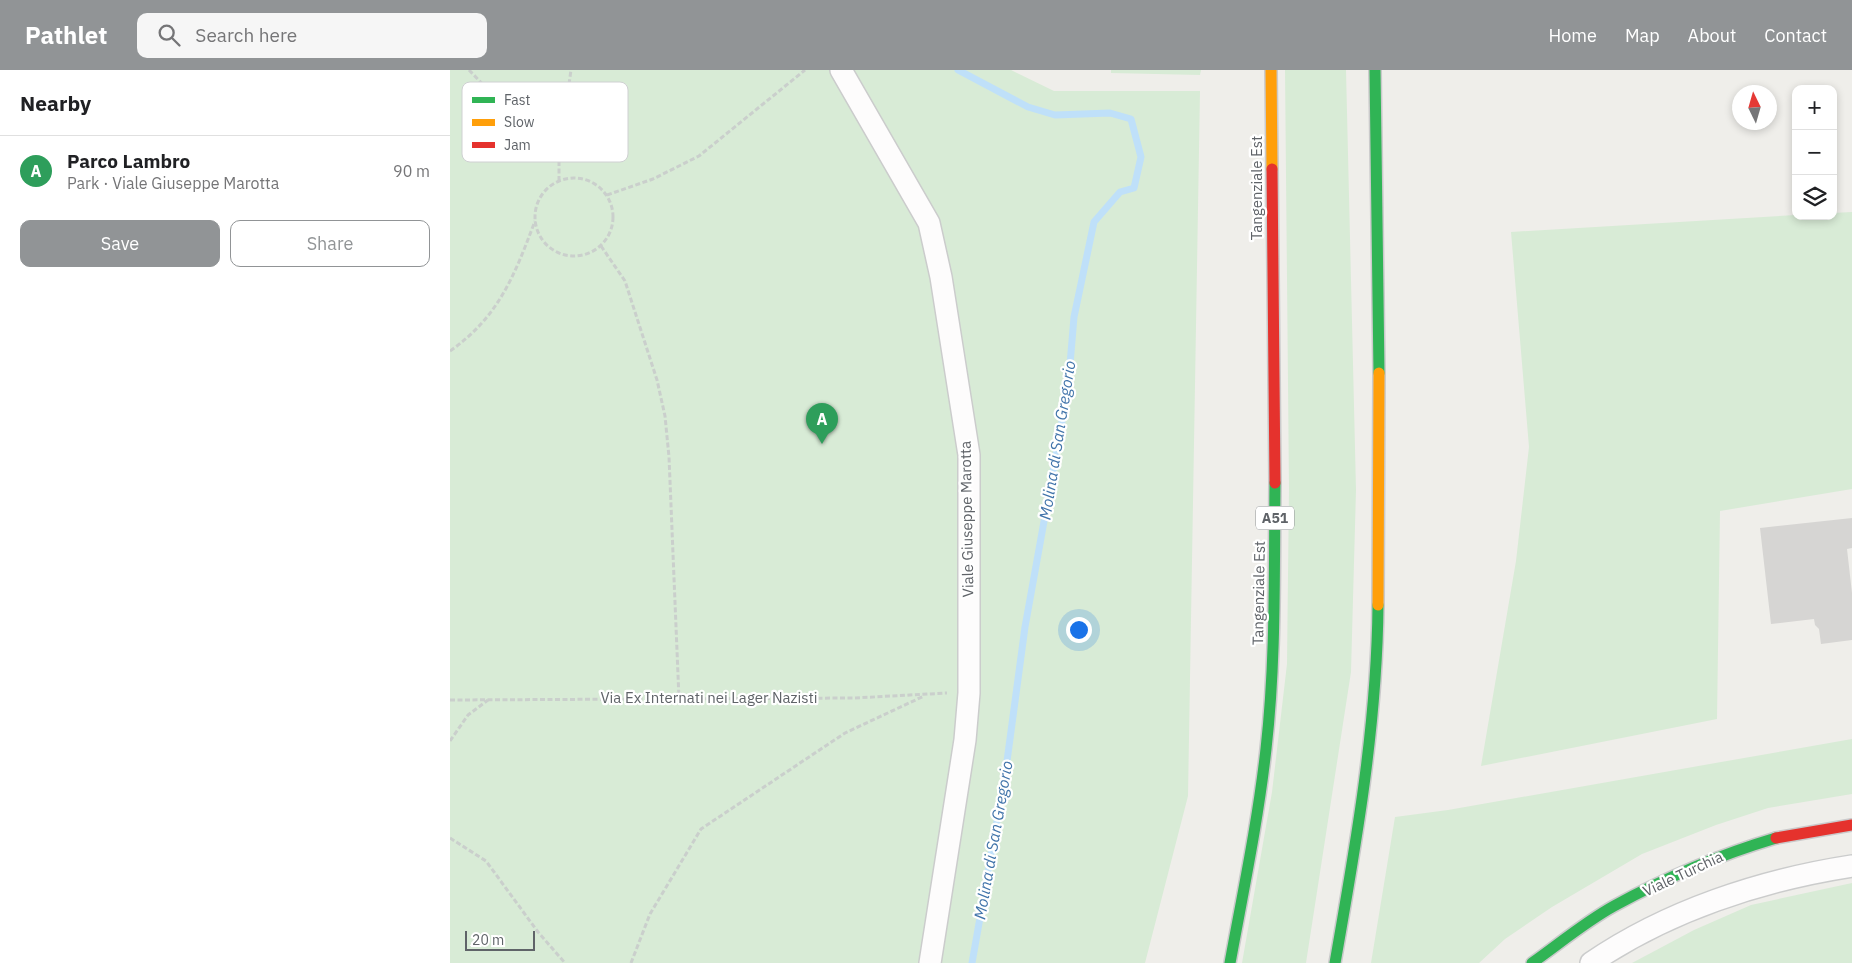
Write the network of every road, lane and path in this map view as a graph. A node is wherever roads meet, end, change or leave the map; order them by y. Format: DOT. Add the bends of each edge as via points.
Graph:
graph roads {
  1 [pos="469,70"];
  2 [pos="804,70"];
  3 [pos="840,70"];
  4 [pos="1271,70"];
  5 [pos="1375,70"];
  6 [pos="481,82"];
  7 [pos="559,162"];
  8 [pos="559,181"];
  9 [pos="607,195"];
  10 [pos="535,221"];
  11 [pos="601,246"];
  12 [pos="450,351"];
  13 [pos="969,693"];
  14 [pos="926,695"];
  15 [pos="680,698"];
  16 [pos="450,700"];
  17 [pos="488,700"];
  18 [pos="450,741"];
  19 [pos="1852,825"];
  20 [pos="450,838"];
  21 [pos="1852,866"];
  22 [pos="565,963"];
  23 [pos="631,963"];
  24 [pos="930,963"];
  25 [pos="1230,963"];
  26 [pos="1335,963"];
  27 [pos="1532,963"];
  28 [pos="1591,963"];
  1 -- 6 [label="path"];
  2 -- 9 [label="path" via="700,156 653,179"];
  3 -- 13 [label="street, Viale Giuseppe Marotta" via="929,223 941,278 969,455"];
  4 -- 25 [label="main road, Tangenziale Est / A51" via="1275,437 1273,651 1257,816"];
  5 -- 26 [label="main road" via="1380,425 1378,644 1370,748"];
  7 -- 8 [label="path"];
  8 -- 9 [label="path" via="581,178 600,187"];
  8 -- 10 [label="path" via="540,197"];
  9 -- 11 [label="path" via="614,216 612,227"];
  10 -- 11 [label="path" via="545,243 566,256 584,254"];
  10 -- 12 [label="path" via="502,298 486,320"];
  11 -- 15 [label="path" via="625,281 657,380 665,416"];
  13 -- 14 [label="path, Via Ex Internati nei Lager Nazisti"];
  13 -- 24 [label="street, Viale Giuseppe Marotta" via="965,740"];
  14 -- 15 [label="path, Via Ex Internati nei Lager Nazisti"];
  14 -- 23 [label="path" via="845,733 701,829 650,914"];
  15 -- 17 [label="path, Via Ex Internati nei Lager Nazisti"];
  16 -- 17 [label="path, Via Ex Internati nei Lager Nazisti"];
  17 -- 18 [label="path" via="468,716"];
  19 -- 27 [label="main road, Viale Turchia" via="1782,836 1678,873 1612,908"];
  20 -- 22 [label="path" via="486,861"];
  21 -- 28 [label="street" via="1766,884 1707,905 1649,930"];
}
